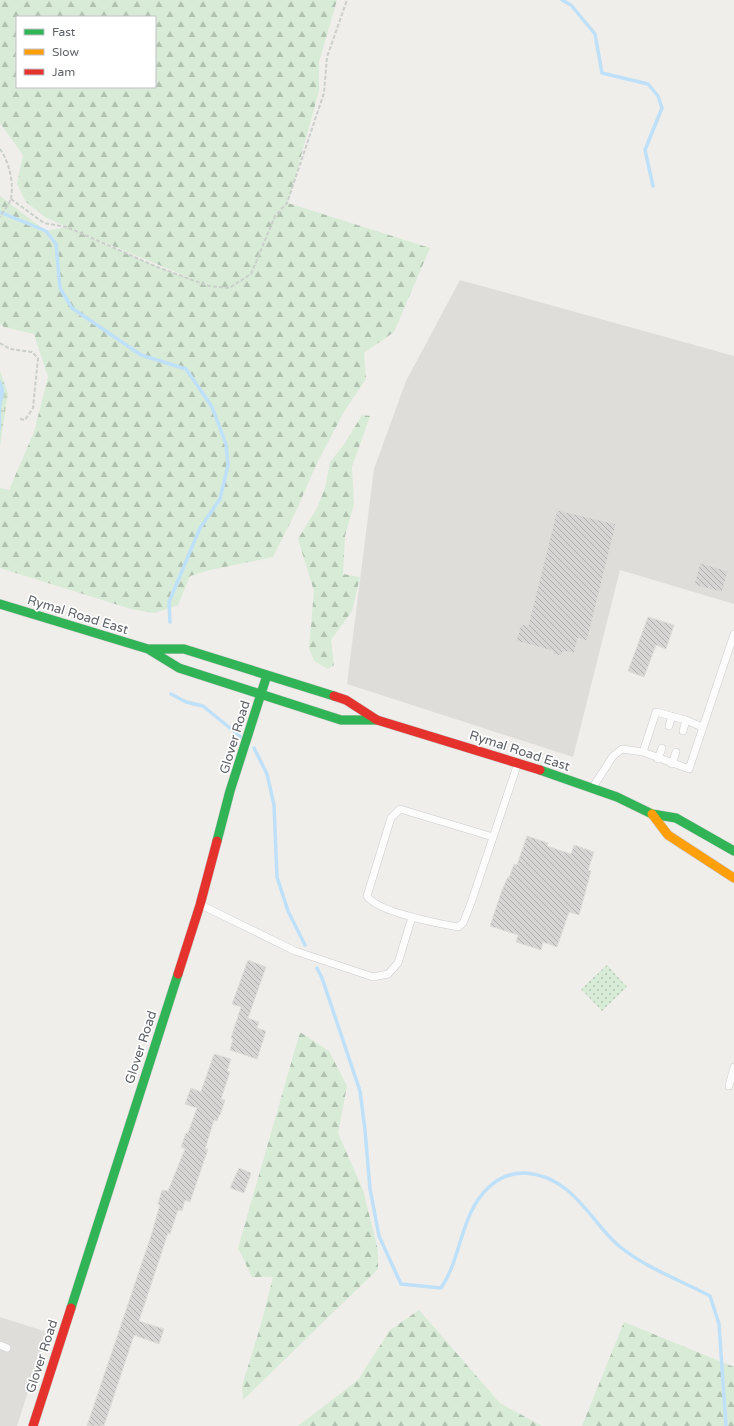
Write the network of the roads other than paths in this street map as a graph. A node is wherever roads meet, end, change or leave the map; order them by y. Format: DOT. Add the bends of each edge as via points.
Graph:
graph roads {
  1 [pos="0,604"];
  2 [pos="734,634"];
  3 [pos="148,650"];
  4 [pos="267,674"];
  5 [pos="261,695"];
  6 [pos="672,716"];
  7 [pos="378,720"];
  8 [pos="686,720"];
  9 [pos="669,726"];
  10 [pos="702,727"];
  11 [pos="683,731"];
  12 [pos="662,748"];
  13 [pos="643,752"];
  14 [pos="676,752"];
  15 [pos="658,759"];
  16 [pos="518,763"];
  17 [pos="672,764"];
  18 [pos="593,788"];
  19 [pos="652,814"];
  20 [pos="493,837"];
  21 [pos="729,859"];
  22 [pos="734,878"];
  23 [pos="200,905"];
  24 [pos="412,917"];
  25 [pos="734,1067"];
  26 [pos="728,1086"];
  27 [pos="33,1426"];
  1 -- 3 [label="main road, Rymal Road East"];
  2 -- 10 [label="lane"];
  3 -- 4 [label="main road, Rymal Road East" via="184,649"];
  3 -- 5 [label="main road, Rymal Road East" via="179,668"];
  4 -- 5 [label="main road, Glover Road"];
  4 -- 7 [label="main road, Rymal Road East" via="346,700"];
  5 -- 7 [label="main road, Rymal Road East" via="341,720"];
  5 -- 23 [label="main road, Glover Road" via="230,791"];
  6 -- 8 [label="lane"];
  6 -- 9 [label="lane"];
  6 -- 13 [label="lane" via="656,712"];
  7 -- 16 [label="main road, Rymal Road East"];
  8 -- 10 [label="lane"];
  8 -- 11 [label="lane"];
  10 -- 17 [label="lane" via="690,769"];
  12 -- 15 [label="lane"];
  13 -- 15 [label="lane"];
  13 -- 18 [label="lane" via="622,749 613,756"];
  14 -- 17 [label="lane"];
  15 -- 17 [label="lane"];
  16 -- 18 [label="main road, Rymal Road East"];
  16 -- 20 [label="lane"];
  18 -- 19 [label="main road, Rymal Road East"];
  19 -- 21 [label="main road, Rymal Road East" via="676,818"];
  19 -- 21 [label="main road, Rymal Road East" via="668,835"];
  20 -- 24 [label="lane" via="463,923 458,927"];
  20 -- 24 [label="lane" via="400,809 391,818 367,896 371,902"];
  21 -- 22 [label="main road, Rymal Road East"];
  23 -- 24 [label="lane" via="295,952 373,977 388,974 398,963"];
  23 -- 27 [label="main road, Glover Road"];
  25 -- 26 [label="lane"];
}
